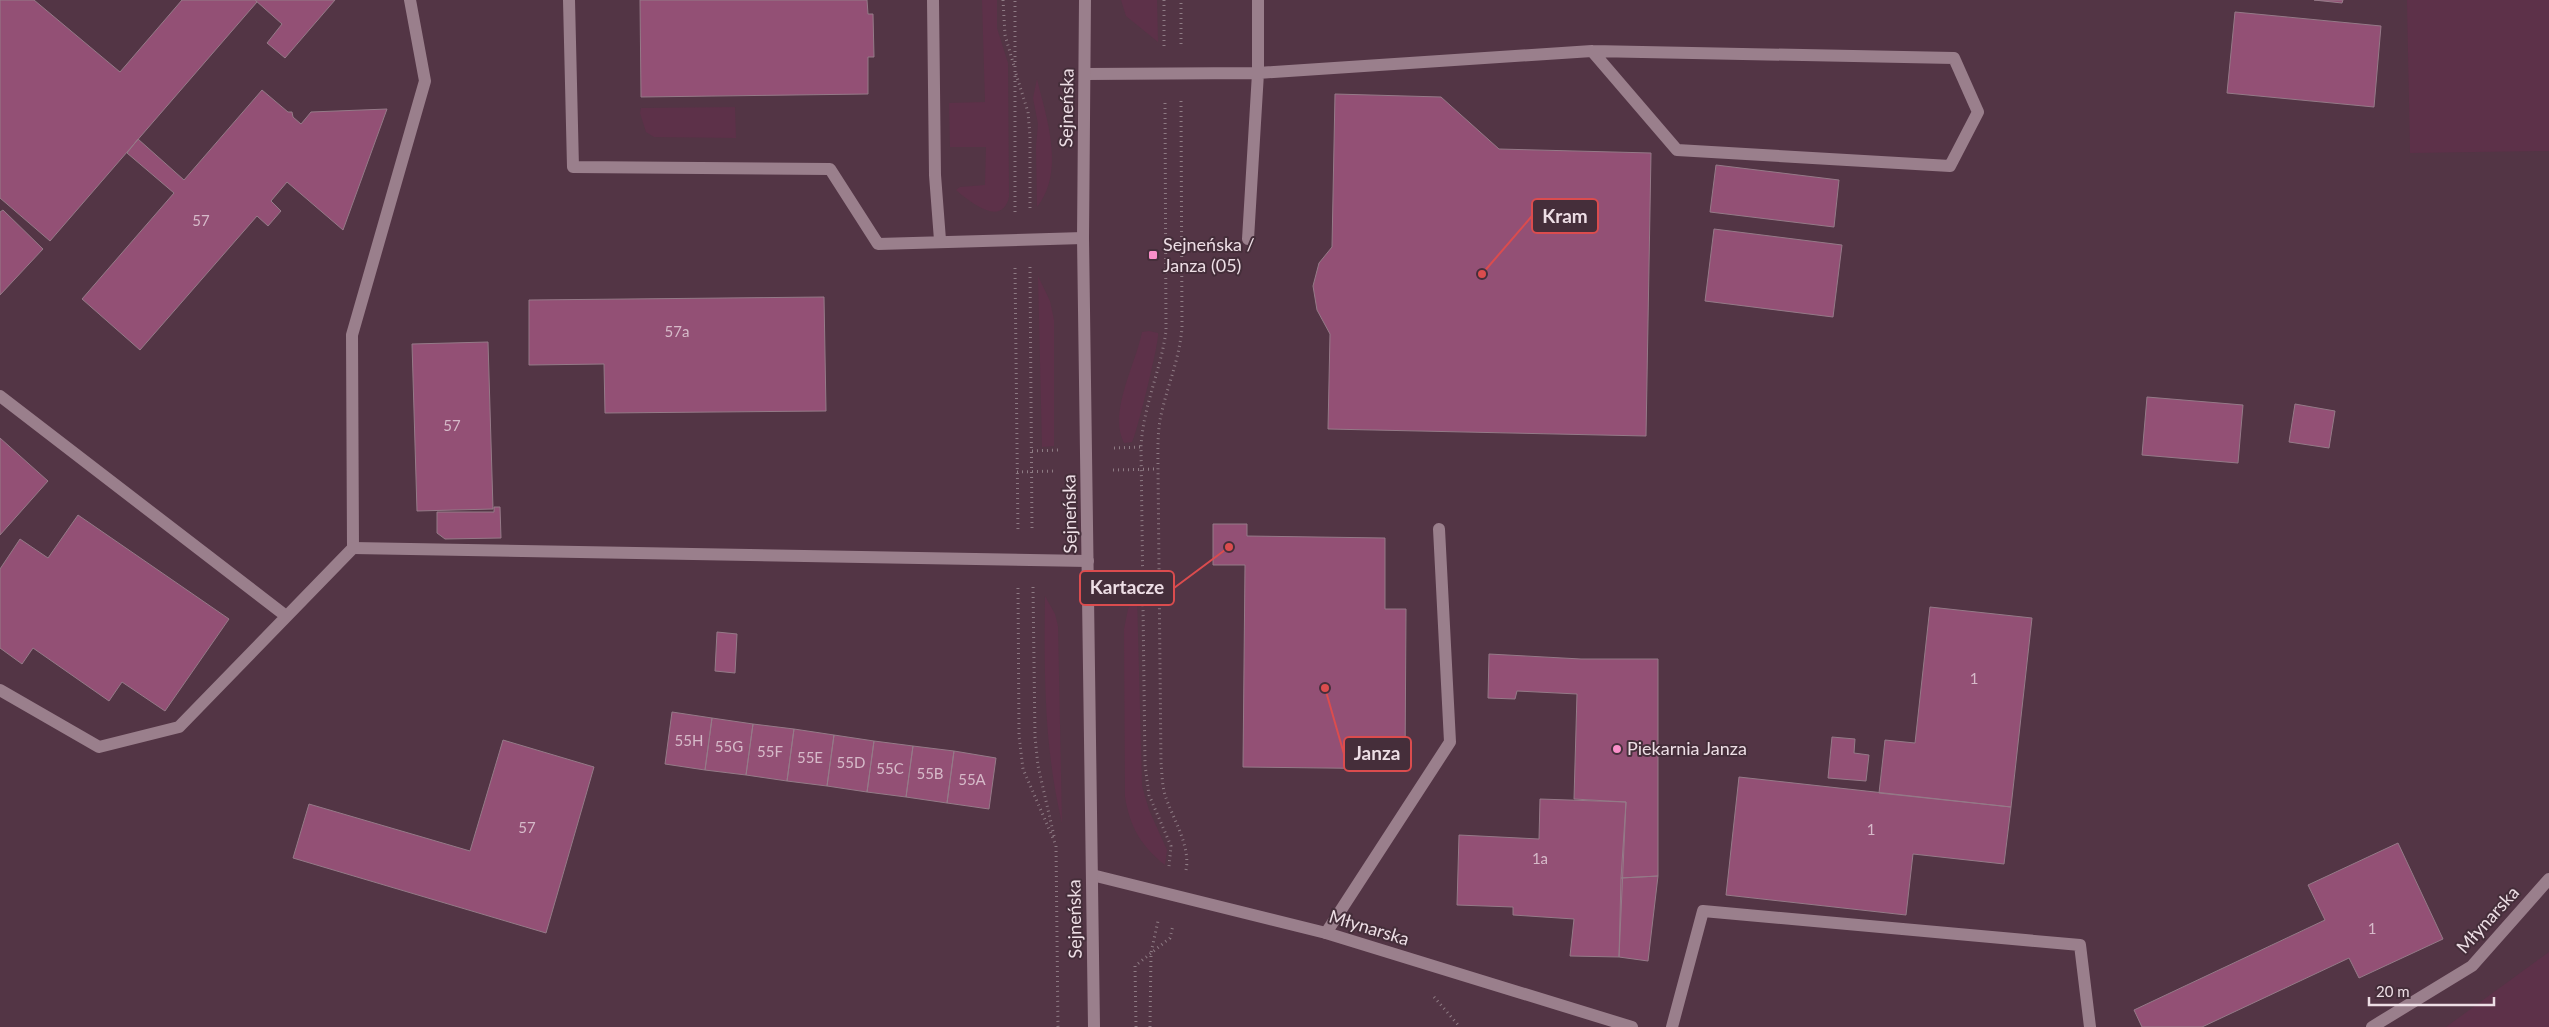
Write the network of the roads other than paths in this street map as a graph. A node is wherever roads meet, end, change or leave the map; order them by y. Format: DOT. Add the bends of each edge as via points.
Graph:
graph roads {
  1 [pos="410,0"];
  2 [pos="569,0"];
  3 [pos="933,0"];
  4 [pos="1085,0"];
  5 [pos="1258,0"];
  6 [pos="1592,51"];
  7 [pos="1258,73"];
  8 [pos="1085,74"];
  9 [pos="1083,238"];
  10 [pos="940,240"];
  11 [pos="1248,240"];
  12 [pos="0,396"];
  13 [pos="1439,529"];
  14 [pos="353,548"];
  15 [pos="1088,561"];
  16 [pos="286,616"];
  17 [pos="0,690"];
  18 [pos="1092,875"];
  19 [pos="2549,879"];
  20 [pos="1326,933"];
  21 [pos="1094,1027"];
  22 [pos="1632,1027"];
  23 [pos="1672,1027"];
  24 [pos="2090,1027"];
  25 [pos="2372,1027"];
  1 -- 14 [label="street" via="425,81 352,334"];
  2 -- 10 [label="street" via="573,167 830,169 878,244"];
  3 -- 10 [label="street" via="935,175"];
  4 -- 8 [label="street, Sejneńska"];
  5 -- 7 [label="street"];
  6 -- 6 [label="street" via="1676,150 1950,166 1978,112 1954,58"];
  6 -- 7 [label="street"];
  7 -- 8 [label="street"];
  7 -- 11 [label="street"];
  8 -- 9 [label="street, Sejneńska"];
  9 -- 10 [label="street"];
  9 -- 15 [label="street, Sejneńska"];
  12 -- 16 [label="street"];
  13 -- 20 [label="street" via="1450,742"];
  14 -- 15 [label="street"];
  14 -- 16 [label="street"];
  15 -- 18 [label="street, Sejneńska"];
  16 -- 17 [label="street" via="179,728 100,746"];
  18 -- 20 [label="street, Młynarska"];
  18 -- 21 [label="street, Sejneńska"];
  19 -- 25 [label="street, Młynarska" via="2472,966"];
  20 -- 22 [label="street, Młynarska"];
  23 -- 24 [label="street" via="1703,911 2080,945"];
}
